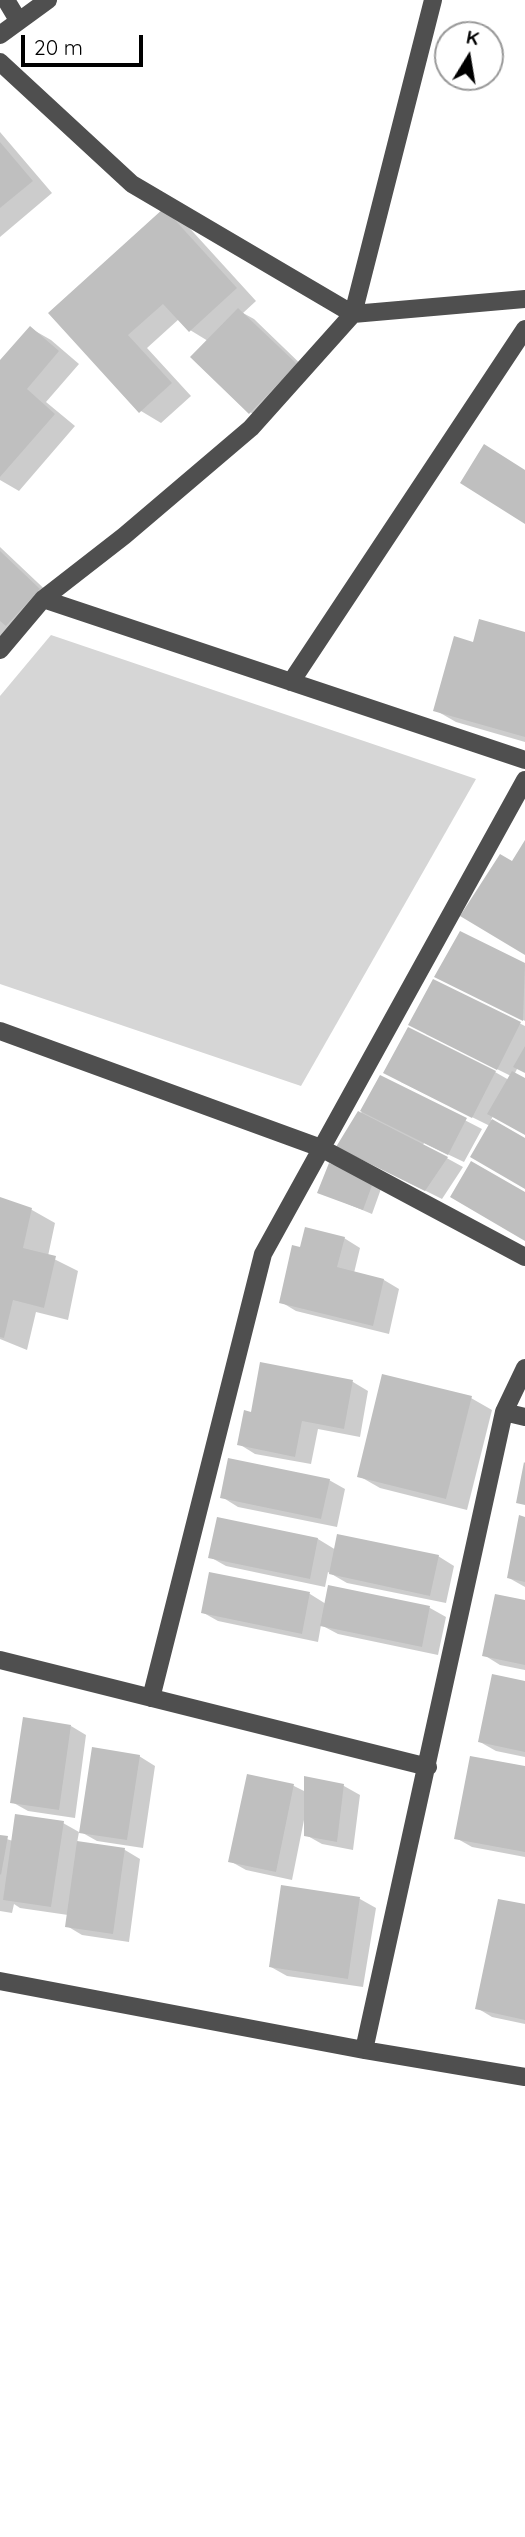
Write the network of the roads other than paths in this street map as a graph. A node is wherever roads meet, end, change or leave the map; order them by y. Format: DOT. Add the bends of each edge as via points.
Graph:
graph roads {
  1 [pos="6,0"];
  2 [pos="48,0"];
  3 [pos="433,0"];
  4 [pos="18,20"];
  5 [pos="0,35"];
  6 [pos="0,62"];
  7 [pos="525,299"];
  8 [pos="353,314"];
  9 [pos="525,330"];
  10 [pos="43,599"];
  11 [pos="0,650"];
  12 [pos="291,682"];
  13 [pos="525,760"];
  14 [pos="525,780"];
  15 [pos="0,1031"];
  16 [pos="321,1148"];
  17 [pos="525,1257"];
  18 [pos="525,1368"];
  19 [pos="504,1412"];
  20 [pos="525,1417"];
  21 [pos="0,1660"];
  22 [pos="150,1698"];
  23 [pos="428,1767"];
  24 [pos="0,1981"];
  25 [pos="364,2050"];
  26 [pos="525,2077"];
  1 -- 4 [label="street"];
  2 -- 4 [label="street"];
  3 -- 8 [label="street"];
  4 -- 5 [label="street"];
  6 -- 8 [label="street" via="132,184"];
  7 -- 8 [label="street"];
  8 -- 10 [label="street" via="251,428"];
  9 -- 12 [label="street"];
  10 -- 11 [label="street"];
  10 -- 12 [label="street"];
  12 -- 13 [label="street"];
  14 -- 16 [label="street"];
  15 -- 16 [label="street"];
  16 -- 17 [label="street"];
  16 -- 22 [label="street" via="263,1254"];
  18 -- 19 [label="street"];
  19 -- 20 [label="street"];
  19 -- 23 [label="street"];
  21 -- 22 [label="street"];
  22 -- 23 [label="street"];
  23 -- 25 [label="street"];
  24 -- 25 [label="street"];
  25 -- 26 [label="street"];
}
